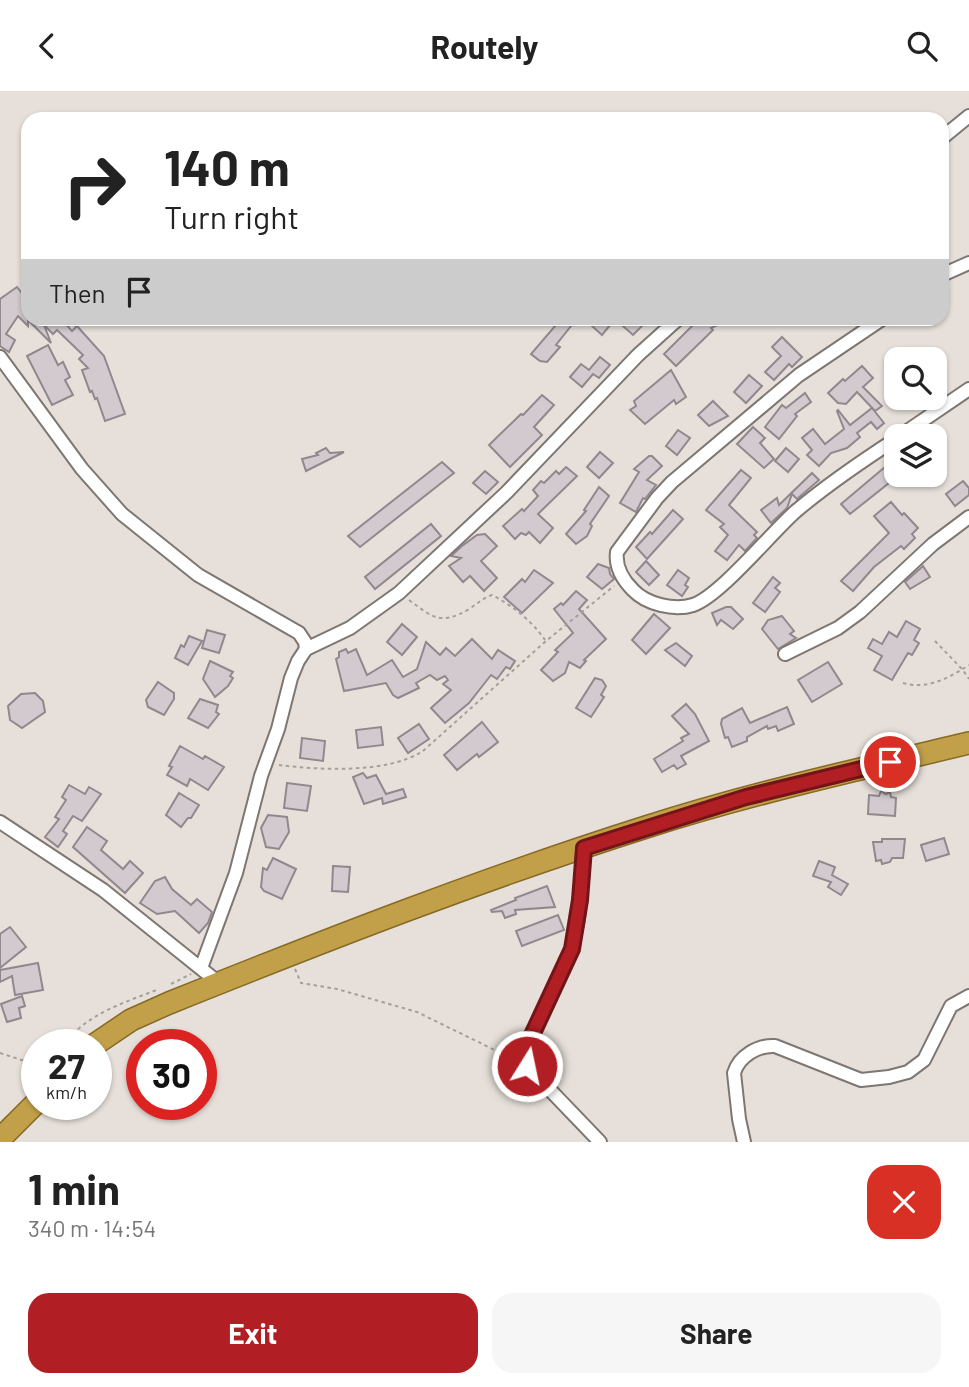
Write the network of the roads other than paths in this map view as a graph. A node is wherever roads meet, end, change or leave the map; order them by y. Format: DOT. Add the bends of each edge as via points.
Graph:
graph roads {
  1 [pos="969,116"];
  2 [pos="949,132"];
  3 [pos="969,263"];
  4 [pos="949,272"];
  5 [pos="670,326"];
  6 [pos="872,326"];
  7 [pos="0,357"];
  8 [pos="969,389"];
  9 [pos="917,424"];
  10 [pos="884,447"];
  11 [pos="969,517"];
  12 [pos="306,649"];
  13 [pos="785,654"];
  14 [pos="969,743"];
  15 [pos="0,822"];
  16 [pos="584,848"];
  17 [pos="201,968"];
  18 [pos="219,983"];
  19 [pos="969,996"];
  20 [pos="112,1033"];
  21 [pos="21,1118"];
  22 [pos="0,1139"];
  23 [pos="600,1142"];
  24 [pos="744,1142"];
  1 -- 2 [label="street"];
  3 -- 4 [label="street"];
  5 -- 12 [label="street" via="506,493 399,593 350,628"];
  6 -- 10 [label="street" via="799,375 672,482 617,552 623,578 635,593 657,604 694,604 716,590 796,511"];
  7 -- 12 [label="street" via="111,504 198,575 299,633"];
  8 -- 9 [label="street"];
  11 -- 13 [label="street" via="860,612"];
  12 -- 17 [label="street" via="294,670 236,873"];
  14 -- 16 [label="highway" via="746,797"];
  15 -- 17 [label="street" via="103,890"];
  16 -- 18 [label="highway"];
  16 -- 23 [label="street" via="572,949 524,1058"];
  17 -- 18 [label="street"];
  18 -- 20 [label="highway" via="131,1020"];
  19 -- 24 [label="street" via="951,1006 924,1060 908,1072 890,1077 861,1080 775,1046 749,1053 734,1073"];
  21 -- 22 [label="highway"];
}
